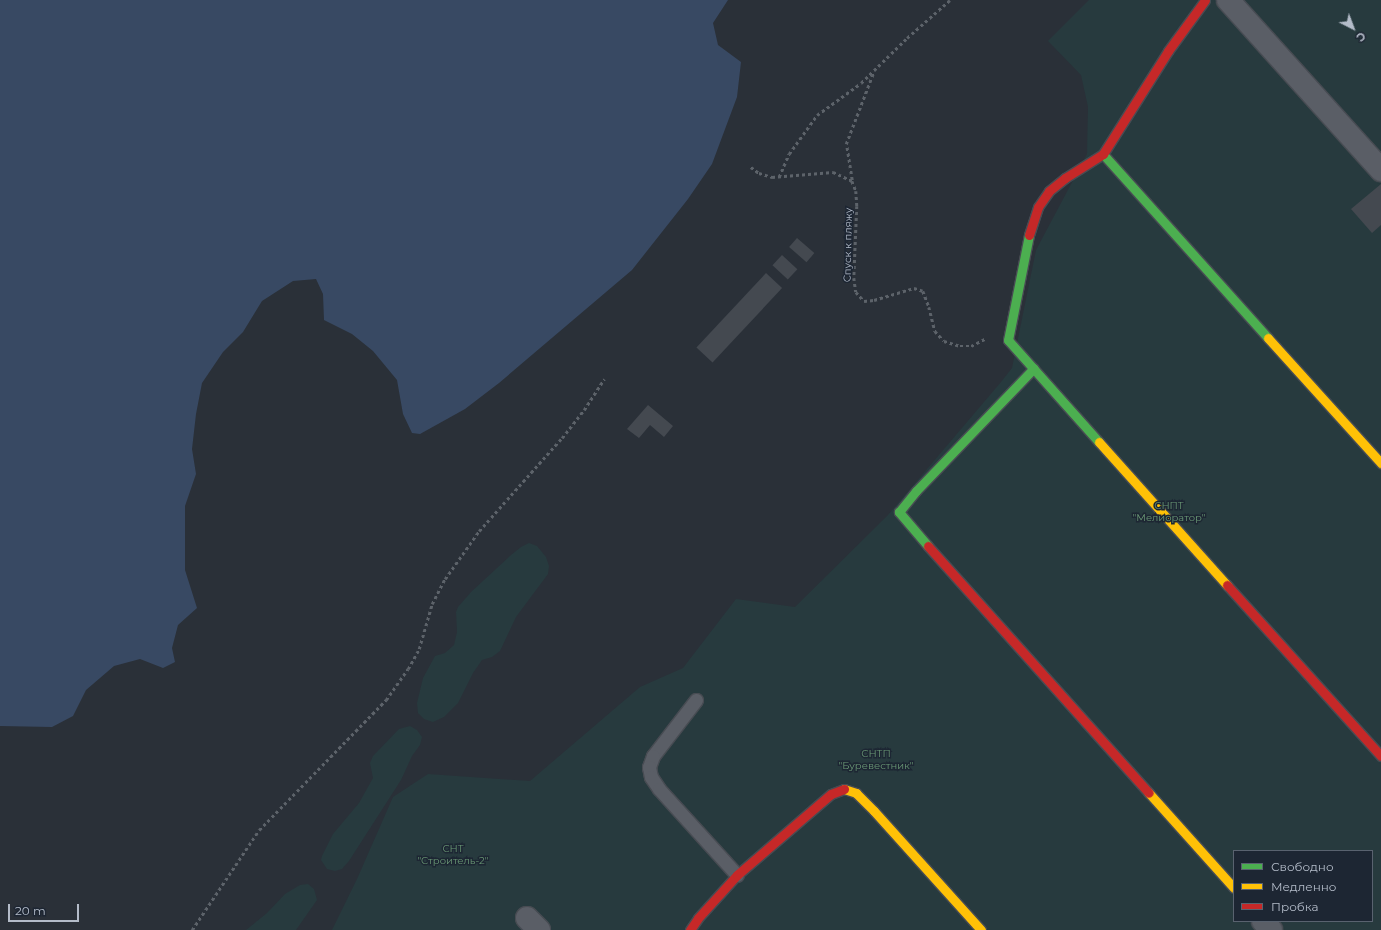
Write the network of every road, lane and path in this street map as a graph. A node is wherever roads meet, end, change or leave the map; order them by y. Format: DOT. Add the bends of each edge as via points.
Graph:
graph roads {
  1 [pos="950,0"];
  2 [pos="1205,0"];
  3 [pos="1228,0"];
  4 [pos="874,70"];
  5 [pos="1103,154"];
  6 [pos="751,167"];
  7 [pos="1381,170"];
  8 [pos="779,177"];
  9 [pos="852,181"];
  10 [pos="1008,340"];
  11 [pos="1034,368"];
  12 [pos="604,379"];
  13 [pos="1381,463"];
  14 [pos="696,700"];
  15 [pos="1381,756"];
  16 [pos="737,876"];
  17 [pos="1233,887"];
  18 [pos="1264,922"];
  19 [pos="192,930"];
  20 [pos="690,930"];
  21 [pos="981,930"];
  22 [pos="1271,930"];
  1 -- 4 [label="path"];
  2 -- 5 [label="street" via="1168,51"];
  3 -- 7 [label="street"];
  4 -- 8 [label="path" via="817,115 789,154"];
  4 -- 9 [label="path" via="846,144"];
  5 -- 10 [label="street" via="1049,190 1038,207 1029,235"];
  5 -- 13 [label="street"];
  6 -- 8 [label="path" via="760,173"];
  8 -- 9 [label="path" via="833,172"];
  9 -- 10 [label="path, Спуск к пляжу" via="857,206 854,278 856,292 864,300 874,300 914,288 923,291 935,331 944,341 960,346 971,346 989,337"];
  10 -- 11 [label="street"];
  11 -- 15 [label="street"];
  11 -- 17 [label="street" via="899,512"];
  12 -- 19 [label="path" via="562,438 479,531 445,579 432,604 419,650 386,700 259,830"];
  14 -- 16 [label="lane" via="652,756 649,767 651,777"];
  16 -- 20 [label="street"];
  16 -- 21 [label="street" via="831,794 845,788 856,792"];
  18 -- 22 [label="street"];
}
